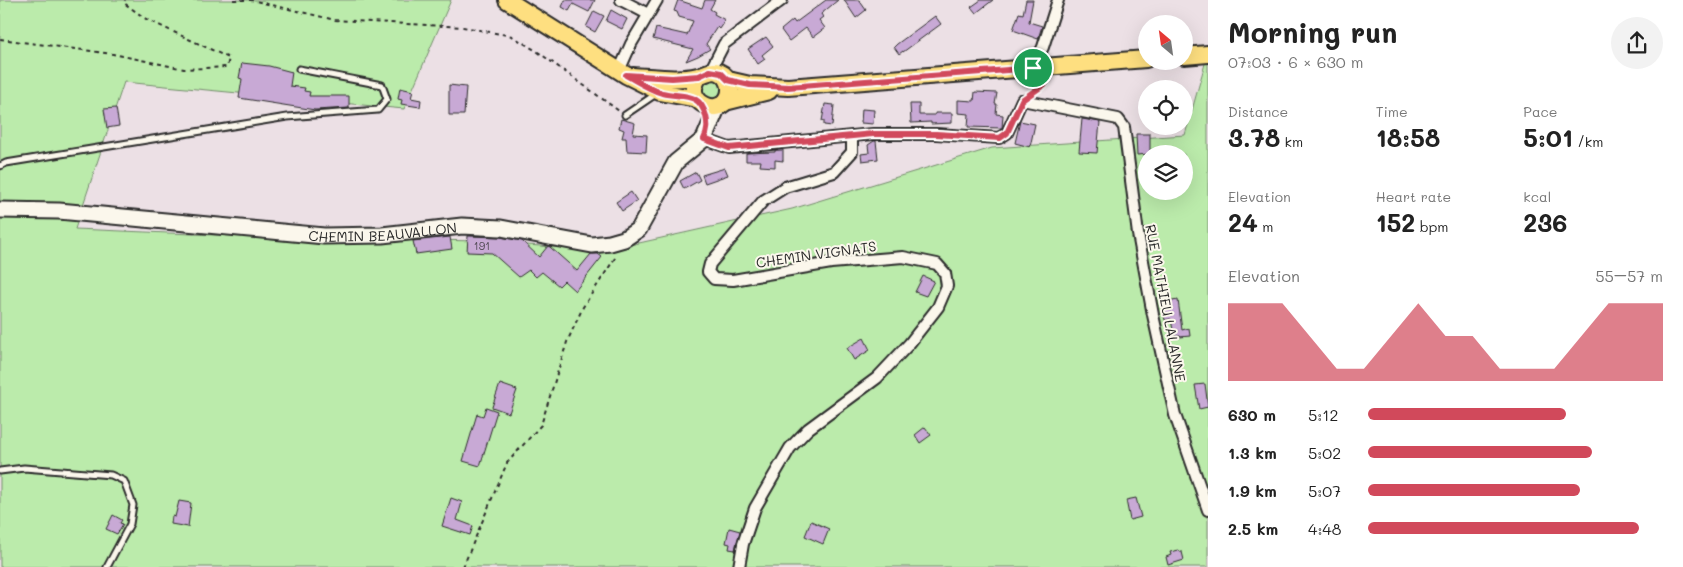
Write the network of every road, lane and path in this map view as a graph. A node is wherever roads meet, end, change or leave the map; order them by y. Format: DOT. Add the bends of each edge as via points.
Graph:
graph roads {
  1 [pos="126,0"];
  2 [pos="233,0"];
  3 [pos="507,0"];
  4 [pos="621,0"];
  5 [pos="657,0"];
  6 [pos="782,0"];
  7 [pos="1058,0"];
  8 [pos="648,14"];
  9 [pos="0,39"];
  10 [pos="1208,54"];
  11 [pos="1193,55"];
  12 [pos="1138,60"];
  13 [pos="1040,68"];
  14 [pos="299,69"];
  15 [pos="623,73"];
  16 [pos="714,75"];
  17 [pos="672,78"];
  18 [pos="788,87"];
  19 [pos="660,92"];
  20 [pos="1022,100"];
  21 [pos="711,103"];
  22 [pos="625,115"];
  23 [pos="706,135"];
  24 [pos="852,137"];
  25 [pos="0,166"];
  26 [pos="0,210"];
  27 [pos="624,239"];
  28 [pos="0,471"];
  29 [pos="1208,510"];
  30 [pos="107,567"];
  31 [pos="463,567"];
  32 [pos="739,567"];
  1 -- 9 [label="path" via="124,3 146,19 229,58 227,67 184,69 113,54"];
  2 -- 22 [label="path" via="250,0 335,20 463,27 512,36"];
  3 -- 15 [label="main road"];
  4 -- 8 [label="street"];
  5 -- 8 [label="street"];
  6 -- 16 [label="street" via="724,44"];
  7 -- 13 [label="street"];
  8 -- 15 [label="street" via="631,44"];
  10 -- 11 [label="main road"];
  12 -- 13 [label="main road"];
  13 -- 18 [label="main road"];
  13 -- 20 [label="path" via="1046,83"];
  14 -- 25 [label="lane" via="382,85 387,99 378,110 287,117"];
  15 -- 17 [label="main road"];
  15 -- 19 [label="main road"];
  16 -- 17 [label="main road"];
  16 -- 18 [label="main road" via="750,85"];
  16 -- 21 [label="main road" via="730,91"];
  16 -- 21 [label="main road" via="694,87"];
  17 -- 19 [label="lane"];
  18 -- 21 [label="main road"];
  19 -- 21 [label="main road"];
  19 -- 22 [label="lane"];
  20 -- 24 [label="street" via="1007,133 1000,138 936,134"];
  20 -- 29 [label="street, RUE MATHIEU LALANNE" via="1118,118 1124,127 1153,316 1173,407"];
  21 -- 23 [label="street"];
  23 -- 24 [label="street" via="729,148"];
  23 -- 27 [label="street, CHEMIN BEAUVALLON" via="676,162 639,229"];
  24 -- 32 [label="street, CHEMIN VIGNATS" via="852,152 834,172 785,187 763,201 710,264 708,272 714,279 733,280 831,263 902,257 937,264 945,273 947,286 938,307 877,378 808,429 790,448 755,508"];
  26 -- 27 [label="street, CHEMIN BEAUVALLON" via="59,211 324,236 382,235 462,226 501,228 592,245"];
  27 -- 31 [label="path" via="583,306 567,342 541,425 507,463"];
  28 -- 30 [label="lane" via="24,468 111,475 124,481 133,505 130,524"];
}
